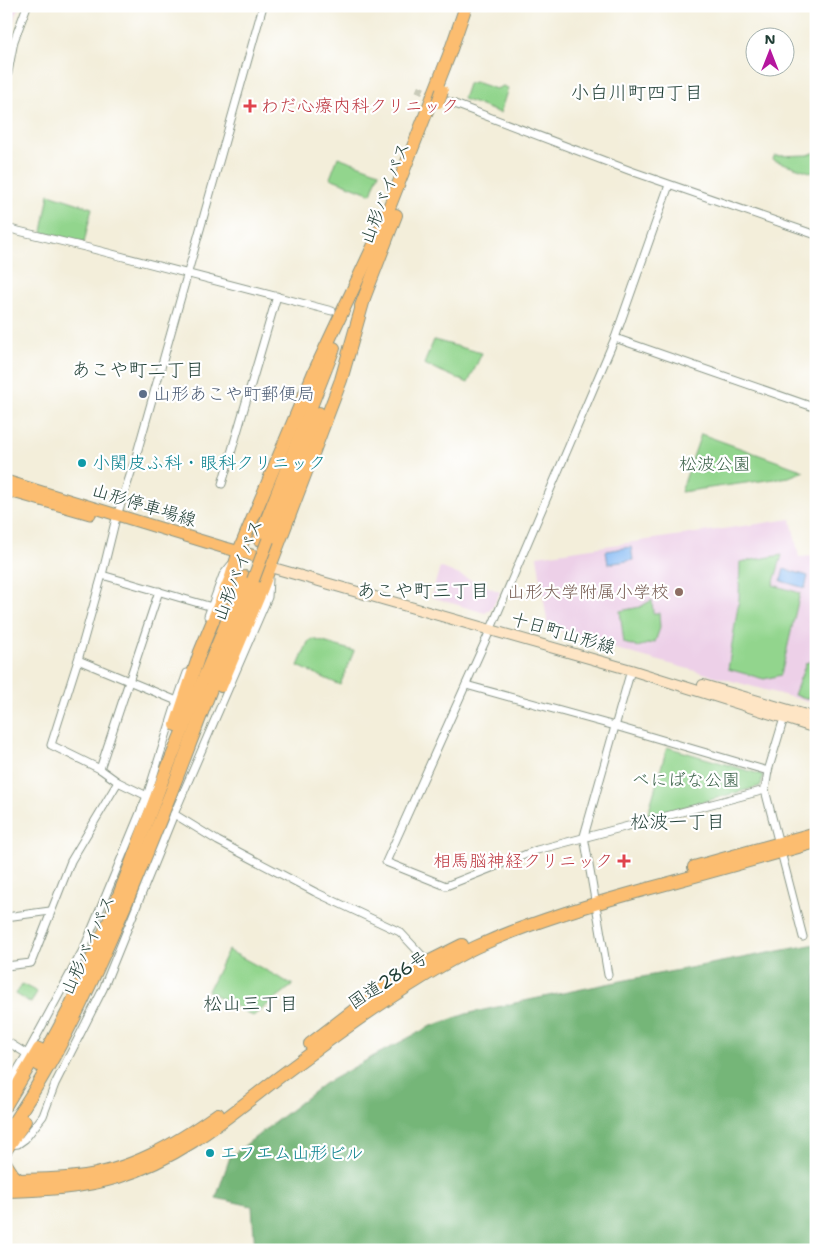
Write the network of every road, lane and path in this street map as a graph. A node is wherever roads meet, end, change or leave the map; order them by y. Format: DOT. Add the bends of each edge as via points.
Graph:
graph roads {
  1 [pos="27,6"];
  2 [pos="263,6"];
  3 [pos="466,6"];
  4 [pos="474,6"];
  5 [pos="6,83"];
  6 [pos="442,98"];
  7 [pos="669,185"];
  8 [pos="6,228"];
  9 [pos="379,234"];
  10 [pos="816,235"];
  11 [pos="187,273"];
  12 [pos="277,296"];
  13 [pos="364,299"];
  14 [pos="332,311"];
  15 [pos="615,338"];
  16 [pos="816,408"];
  17 [pos="6,481"];
  18 [pos="222,484"];
  19 [pos="6,490"];
  20 [pos="116,518"];
  21 [pos="264,539"];
  22 [pos="238,555"];
  23 [pos="271,564"];
  24 [pos="102,575"];
  25 [pos="159,591"];
  26 [pos="212,607"];
  27 [pos="492,626"];
  28 [pos="78,660"];
  29 [pos="631,670"];
  30 [pos="129,681"];
  31 [pos="466,685"];
  32 [pos="176,700"];
  33 [pos="784,718"];
  34 [pos="816,718"];
  35 [pos="615,726"];
  36 [pos="816,728"];
  37 [pos="100,769"];
  38 [pos="768,771"];
  39 [pos="169,780"];
  40 [pos="118,782"];
  41 [pos="765,790"];
  42 [pos="147,796"];
  43 [pos="174,814"];
  44 [pos="816,833"];
  45 [pos="584,836"];
  46 [pos="816,842"];
  47 [pos="780,847"];
  48 [pos="595,900"];
  49 [pos="50,911"];
  50 [pos="6,916"];
  51 [pos="113,923"];
  52 [pos="803,937"];
  53 [pos="6,966"];
  54 [pos="431,966"];
  55 [pos="608,975"];
  56 [pos="6,1040"];
  57 [pos="28,1054"];
  58 [pos="6,1089"];
  59 [pos="6,1105"];
  60 [pos="6,1119"];
  61 [pos="7,1145"];
  62 [pos="6,1164"];
  63 [pos="13,1180"];
  64 [pos="6,1191"];
  1 -- 5 [label="street" via="14,40"];
  2 -- 11 [label="street"];
  3 -- 9 [label="highway, 山形バイパス"];
  4 -- 6 [label="highway, 山形バイパス"];
  6 -- 7 [label="street"];
  6 -- 13 [label="highway, 山形バイパス"];
  7 -- 10 [label="street"];
  7 -- 15 [label="street"];
  8 -- 11 [label="street"];
  9 -- 21 [label="highway, 山形バイパス"];
  9 -- 22 [label="highway" via="314,372"];
  11 -- 12 [label="street"];
  11 -- 20 [label="street"];
  12 -- 14 [label="street"];
  12 -- 18 [label="street"];
  13 -- 21 [label="highway, 山形バイパス"];
  13 -- 23 [label="highway" via="341,380"];
  15 -- 16 [label="street"];
  15 -- 27 [label="street"];
  17 -- 20 [label="main road, 山形停車場線"];
  19 -- 20 [label="main road, 山形停車場線"];
  20 -- 22 [label="main road, 山形停車場線"];
  20 -- 24 [label="street"];
  21 -- 39 [label="highway, 山形バイパス"];
  22 -- 23 [label="main road, 山形停車場線"];
  22 -- 26 [label="street" via="223,575"];
  22 -- 39 [label="highway" via="200,652 174,731"];
  23 -- 27 [label="main road, 十日町山形線"];
  23 -- 39 [label="highway" via="196,746"];
  23 -- 43 [label="street" via="268,597"];
  24 -- 25 [label="street"];
  24 -- 28 [label="street"];
  25 -- 26 [label="street"];
  25 -- 30 [label="street"];
  26 -- 32 [label="street"];
  27 -- 29 [label="main road, 十日町山形線"];
  27 -- 31 [label="street"];
  27 -- 34 [label="main road, 十日町山形線"];
  28 -- 30 [label="street"];
  28 -- 37 [label="street" via="51,746"];
  29 -- 33 [label="main road, 十日町山形線"];
  29 -- 35 [label="street"];
  30 -- 32 [label="street"];
  30 -- 37 [label="street"];
  31 -- 35 [label="street"];
  31 -- 45 [label="street" via="386,862 446,886 537,850"];
  32 -- 42 [label="street"];
  33 -- 36 [label="main road, 十日町山形線"];
  33 -- 38 [label="street"];
  35 -- 38 [label="street"];
  35 -- 45 [label="street"];
  37 -- 40 [label="street"];
  38 -- 41 [label="street"];
  39 -- 51 [label="highway, 山形バイパス" via="152,842"];
  40 -- 42 [label="street"];
  40 -- 49 [label="street" via="71,861"];
  41 -- 45 [label="street"];
  41 -- 47 [label="street"];
  42 -- 57 [label="street" via="84,948"];
  43 -- 54 [label="street" via="282,875 400,932"];
  43 -- 61 [label="street" via="104,990 55,1084 43,1116 25,1139 18,1144"];
  44 -- 47 [label="highway, 国道286号"];
  45 -- 48 [label="street"];
  46 -- 47 [label="highway, 国道286号"];
  47 -- 48 [label="highway, 国道286号"];
  47 -- 52 [label="street"];
  48 -- 54 [label="highway, 国道286号"];
  48 -- 55 [label="street"];
  49 -- 50 [label="street"];
  49 -- 53 [label="street" via="30,963"];
  51 -- 59 [label="highway"];
  51 -- 60 [label="highway, 山形バイパス" via="34,1074"];
  51 -- 61 [label="highway, 山形バイパス" via="65,1036 20,1113"];
  51 -- 61 [label="highway" via="104,969 85,1016"];
  54 -- 63 [label="highway, 国道286号" via="375,994 247,1093 168,1147 111,1170 77,1177"];
  54 -- 64 [label="highway, 国道286号" via="199,1139 171,1155 118,1177 54,1189"];
  56 -- 57 [label="street"];
  57 -- 58 [label="street"];
  62 -- 63 [label="highway"];
}
